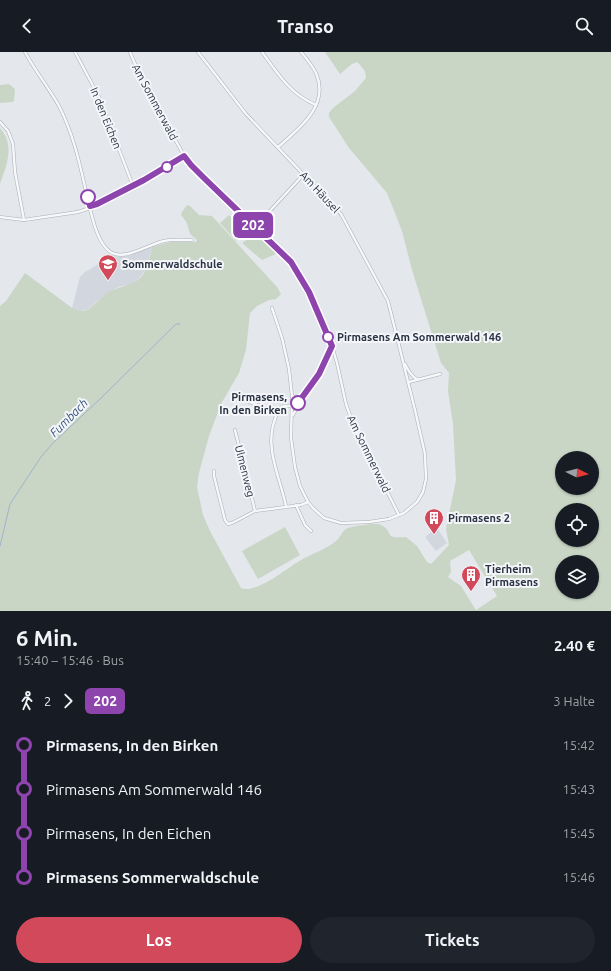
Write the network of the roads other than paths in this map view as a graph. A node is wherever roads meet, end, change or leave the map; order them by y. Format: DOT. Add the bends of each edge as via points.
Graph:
graph roads {
  1 [pos="25,52"];
  2 [pos="75,52"];
  3 [pos="130,52"];
  4 [pos="198,52"];
  5 [pos="262,52"];
  6 [pos="301,52"];
  7 [pos="316,105"];
  8 [pos="0,122"];
  9 [pos="278,147"];
  10 [pos="184,156"];
  11 [pos="304,174"];
  12 [pos="134,186"];
  13 [pos="90,207"];
  14 [pos="0,217"];
  15 [pos="24,220"];
  16 [pos="255,227"];
  17 [pos="192,240"];
  18 [pos="272,308"];
  19 [pos="332,346"];
  20 [pos="402,357"];
  21 [pos="440,374"];
  22 [pos="418,380"];
  23 [pos="409,382"];
  24 [pos="292,396"];
  25 [pos="303,397"];
  26 [pos="247,401"];
  27 [pos="292,406"];
  28 [pos="277,412"];
  29 [pos="291,418"];
  30 [pos="235,430"];
  31 [pos="214,471"];
  32 [pos="308,502"];
  33 [pos="296,505"];
  34 [pos="286,506"];
  35 [pos="255,511"];
  36 [pos="399,515"];
  37 [pos="312,531"];
  1 -- 13 [label="street" via="65,120"];
  2 -- 12 [label="street, In den Eichen" via="99,97"];
  3 -- 10 [label="street, Am Sommerwald" via="140,76"];
  4 -- 9 [label="street, Am Häusel" via="242,108"];
  5 -- 7 [label="street" via="294,92"];
  6 -- 7 [label="street" via="317,77 319,91"];
  7 -- 9 [label="street" via="306,121"];
  8 -- 15 [label="street" via="13,144 15,172"];
  9 -- 11 [label="street, Am Häusel"];
  10 -- 12 [label="street"];
  10 -- 16 [label="street, Am Sommerwald"];
  11 -- 16 [label="street"];
  11 -- 20 [label="street, Am Häusel" via="334,206 347,225 388,301"];
  12 -- 13 [label="street"];
  13 -- 15 [label="street" via="78,212"];
  13 -- 17 [label="street" via="100,240 109,251 116,254 126,254 164,241"];
  14 -- 15 [label="street"];
  16 -- 19 [label="street, Am Sommerwald" via="294,267 309,292"];
  18 -- 24 [label="street" via="285,348"];
  19 -- 25 [label="street" via="319,374"];
  19 -- 36 [label="street, Am Sommerwald" via="353,424"];
  20 -- 22 [label="street, Am Häusel" via="413,378"];
  20 -- 23 [label="street, Am Häusel"];
  21 -- 22 [label="street"];
  22 -- 23 [label="street"];
  23 -- 36 [label="street, Am Häusel" via="423,445 426,479 420,498 409,510"];
  24 -- 25 [label="street"];
  24 -- 27 [label="street"];
  25 -- 29 [label="street"];
  26 -- 28 [label="street"];
  27 -- 28 [label="street" via="282,406"];
  27 -- 29 [label="street"];
  28 -- 34 [label="street" via="270,442"];
  29 -- 32 [label="street" via="295,467"];
  30 -- 35 [label="street, Ulmenweg"];
  31 -- 35 [label="street" via="226,523 232,523"];
  32 -- 33 [label="street"];
  32 -- 36 [label="street" via="324,518 341,523 369,522"];
  33 -- 34 [label="street"];
  33 -- 37 [label="street" via="305,525"];
  34 -- 35 [label="street"];
}
